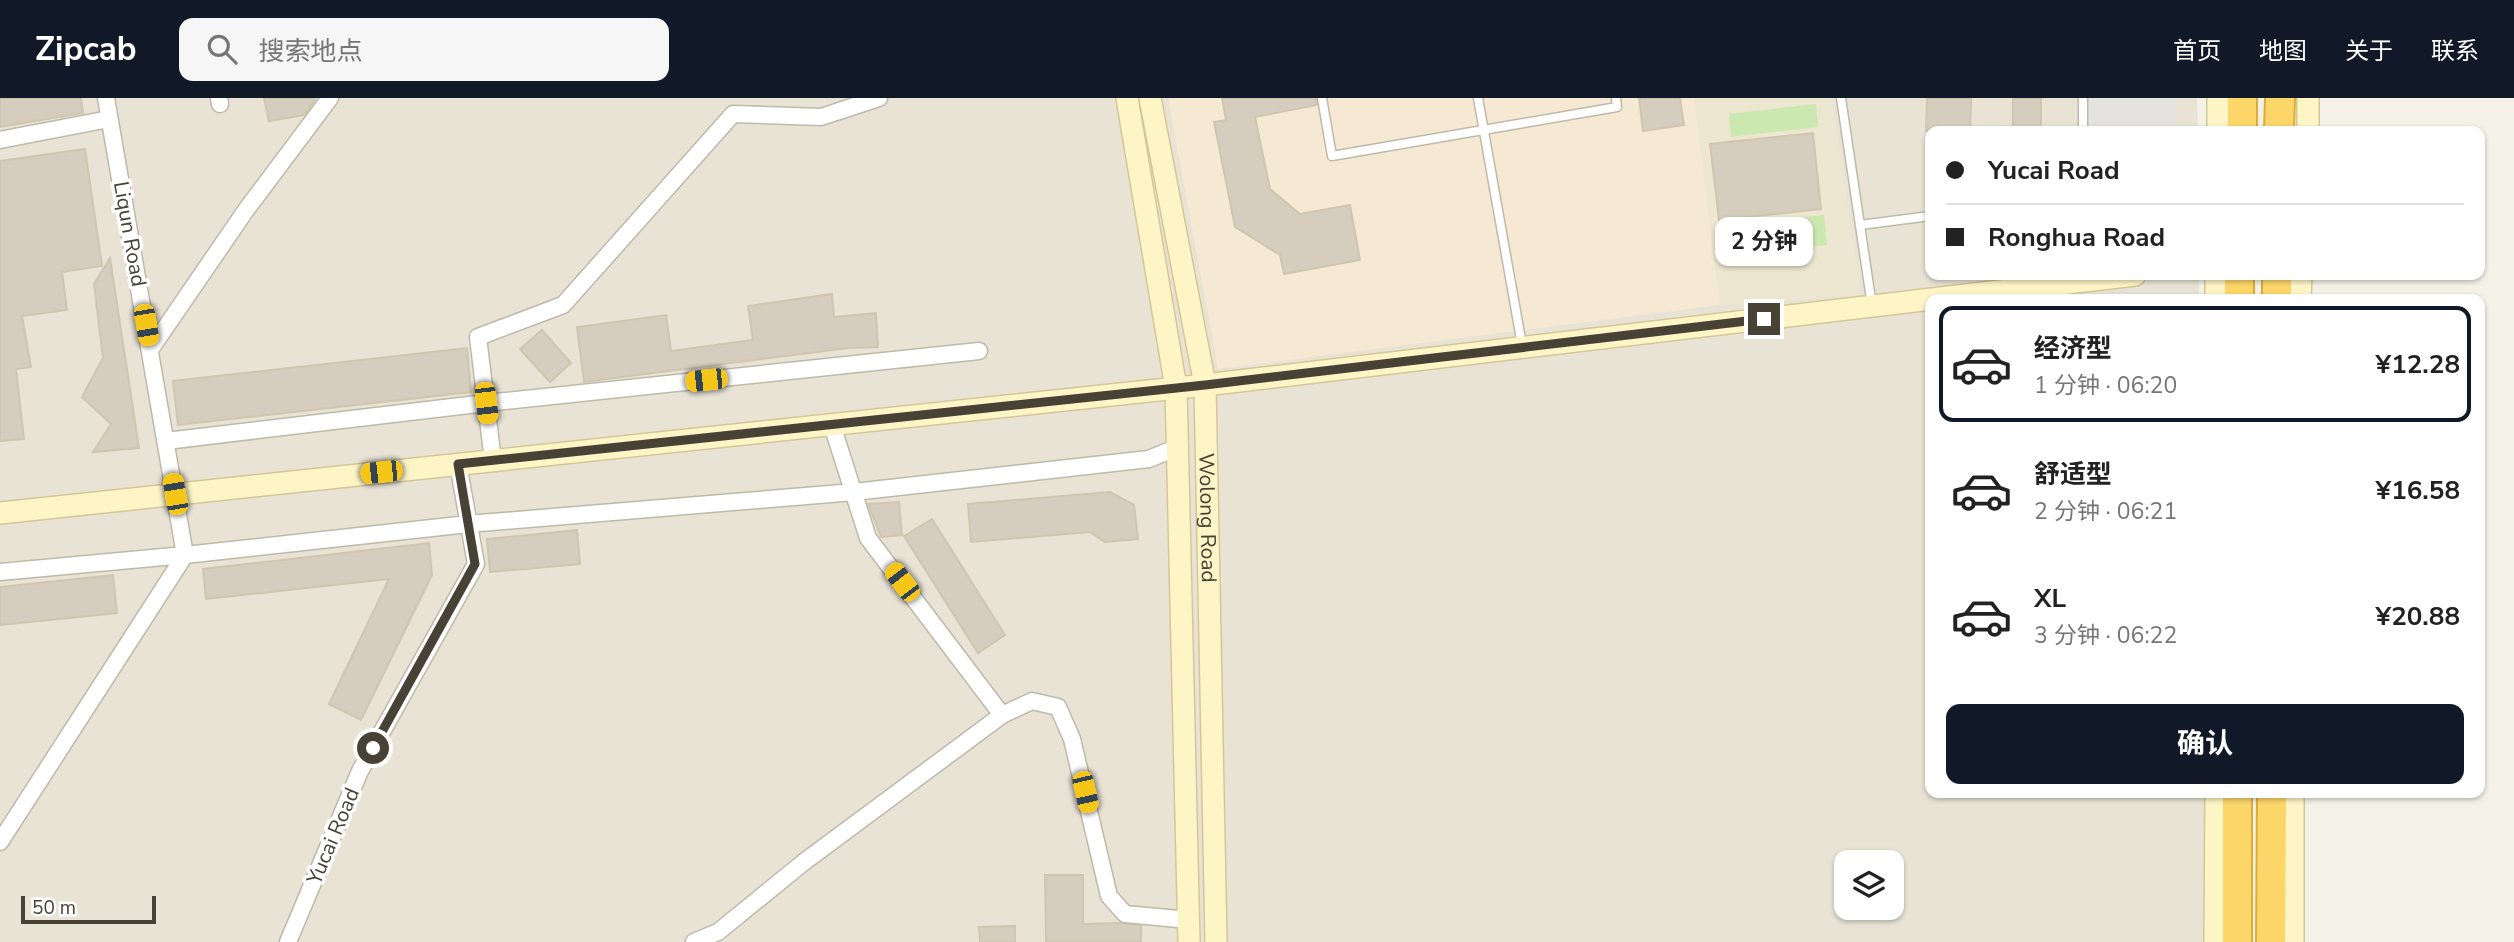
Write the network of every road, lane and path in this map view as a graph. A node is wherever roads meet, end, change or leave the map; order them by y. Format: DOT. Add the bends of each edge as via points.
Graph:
graph roads {
  1 [pos="106,98"];
  2 [pos="330,98"];
  3 [pos="879,98"];
  4 [pos="1127,98"];
  5 [pos="1150,98"];
  6 [pos="1322,98"];
  7 [pos="1478,98"];
  8 [pos="1616,98"];
  9 [pos="1841,98"];
  10 [pos="2083,98"];
  11 [pos="2218,98"];
  12 [pos="2242,98"];
  13 [pos="2280,98"];
  14 [pos="2308,98"];
  15 [pos="109,119"];
  16 [pos="2083,126"];
  17 [pos="2218,126"];
  18 [pos="2242,126"];
  19 [pos="2279,126"];
  20 [pos="2308,126"];
  21 [pos="1483,129"];
  22 [pos="0,140"];
  23 [pos="1925,217"];
  24 [pos="1860,225"];
  25 [pos="2093,280"];
  26 [pos="1974,294"];
  27 [pos="1925,300"];
  28 [pos="1872,306"];
  29 [pos="1523,348"];
  30 [pos="150,350"];
  31 [pos="979,351"];
  32 [pos="1205,385"];
  33 [pos="1177,388"];
  34 [pos="486,403"];
  35 [pos="832,425"];
  36 [pos="166,441"];
  37 [pos="1178,447"];
  38 [pos="493,461"];
  39 [pos="458,464"];
  40 [pos="854,492"];
  41 [pos="175,494"];
  42 [pos="0,513"];
  43 [pos="468,524"];
  44 [pos="185,555"];
  45 [pos="0,572"];
  46 [pos="1002,715"];
  47 [pos="2216,798"];
  48 [pos="2237,798"];
  49 [pos="2283,798"];
  50 [pos="2283,798"];
  51 [pos="0,842"];
  52 [pos="1189,920"];
  53 [pos="288,942"];
  54 [pos="694,942"];
  55 [pos="1189,942"];
  56 [pos="1216,942"];
  57 [pos="2216,942"];
  58 [pos="2237,942"];
  59 [pos="2270,942"];
  60 [pos="2292,942"];
  1 -- 15 [label="street, Liqun Road"];
  2 -- 30 [label="street"];
  3 -- 34 [label="street" via="821,117 733,114 563,305 478,337"];
  4 -- 33 [label="main road, Wolong Road"];
  5 -- 32 [label="main road, Wolong Road"];
  6 -- 21 [label="lane" via="1332,156"];
  7 -- 21 [label="lane"];
  8 -- 21 [label="lane" via="1617,107"];
  9 -- 24 [label="lane"];
  10 -- 16 [label="lane"];
  11 -- 17 [label="main road"];
  12 -- 18 [label="highway"];
  13 -- 19 [label="highway"];
  14 -- 20 [label="main road"];
  15 -- 22 [label="street"];
  15 -- 30 [label="street, Liqun Road"];
  21 -- 29 [label="lane"];
  23 -- 24 [label="lane"];
  24 -- 28 [label="lane"];
  25 -- 26 [label="main road"];
  27 -- 28 [label="main road"];
  28 -- 29 [label="main road"];
  29 -- 32 [label="main road"];
  30 -- 36 [label="street, Liqun Road"];
  31 -- 34 [label="street"];
  32 -- 33 [label="main road"];
  32 -- 56 [label="main road, Wolong Road"];
  33 -- 35 [label="main road"];
  33 -- 37 [label="main road, Wolong Road"];
  34 -- 36 [label="street"];
  34 -- 38 [label="street"];
  35 -- 38 [label="main road"];
  35 -- 40 [label="street"];
  36 -- 41 [label="street, Liqun Road"];
  37 -- 40 [label="street" via="1149,459"];
  37 -- 52 [label="main road, Wolong Road"];
  38 -- 39 [label="main road"];
  39 -- 41 [label="main road"];
  39 -- 43 [label="street, Yucai Road"];
  40 -- 43 [label="street"];
  40 -- 46 [label="street" via="868,538"];
  41 -- 42 [label="main road"];
  41 -- 44 [label="street, Liqun Road"];
  43 -- 44 [label="street"];
  43 -- 53 [label="street, Yucai Road" via="475,564 360,771"];
  44 -- 45 [label="street"];
  44 -- 51 [label="street"];
  46 -- 52 [label="street" via="1032,701 1058,708 1072,739 1109,896 1125,914"];
  46 -- 54 [label="street" via="718,932"];
  47 -- 57 [label="main road"];
  48 -- 58 [label="highway"];
  49 -- 59 [label="highway"];
  50 -- 60 [label="main road"];
  52 -- 55 [label="main road, Wolong Road"];
}
